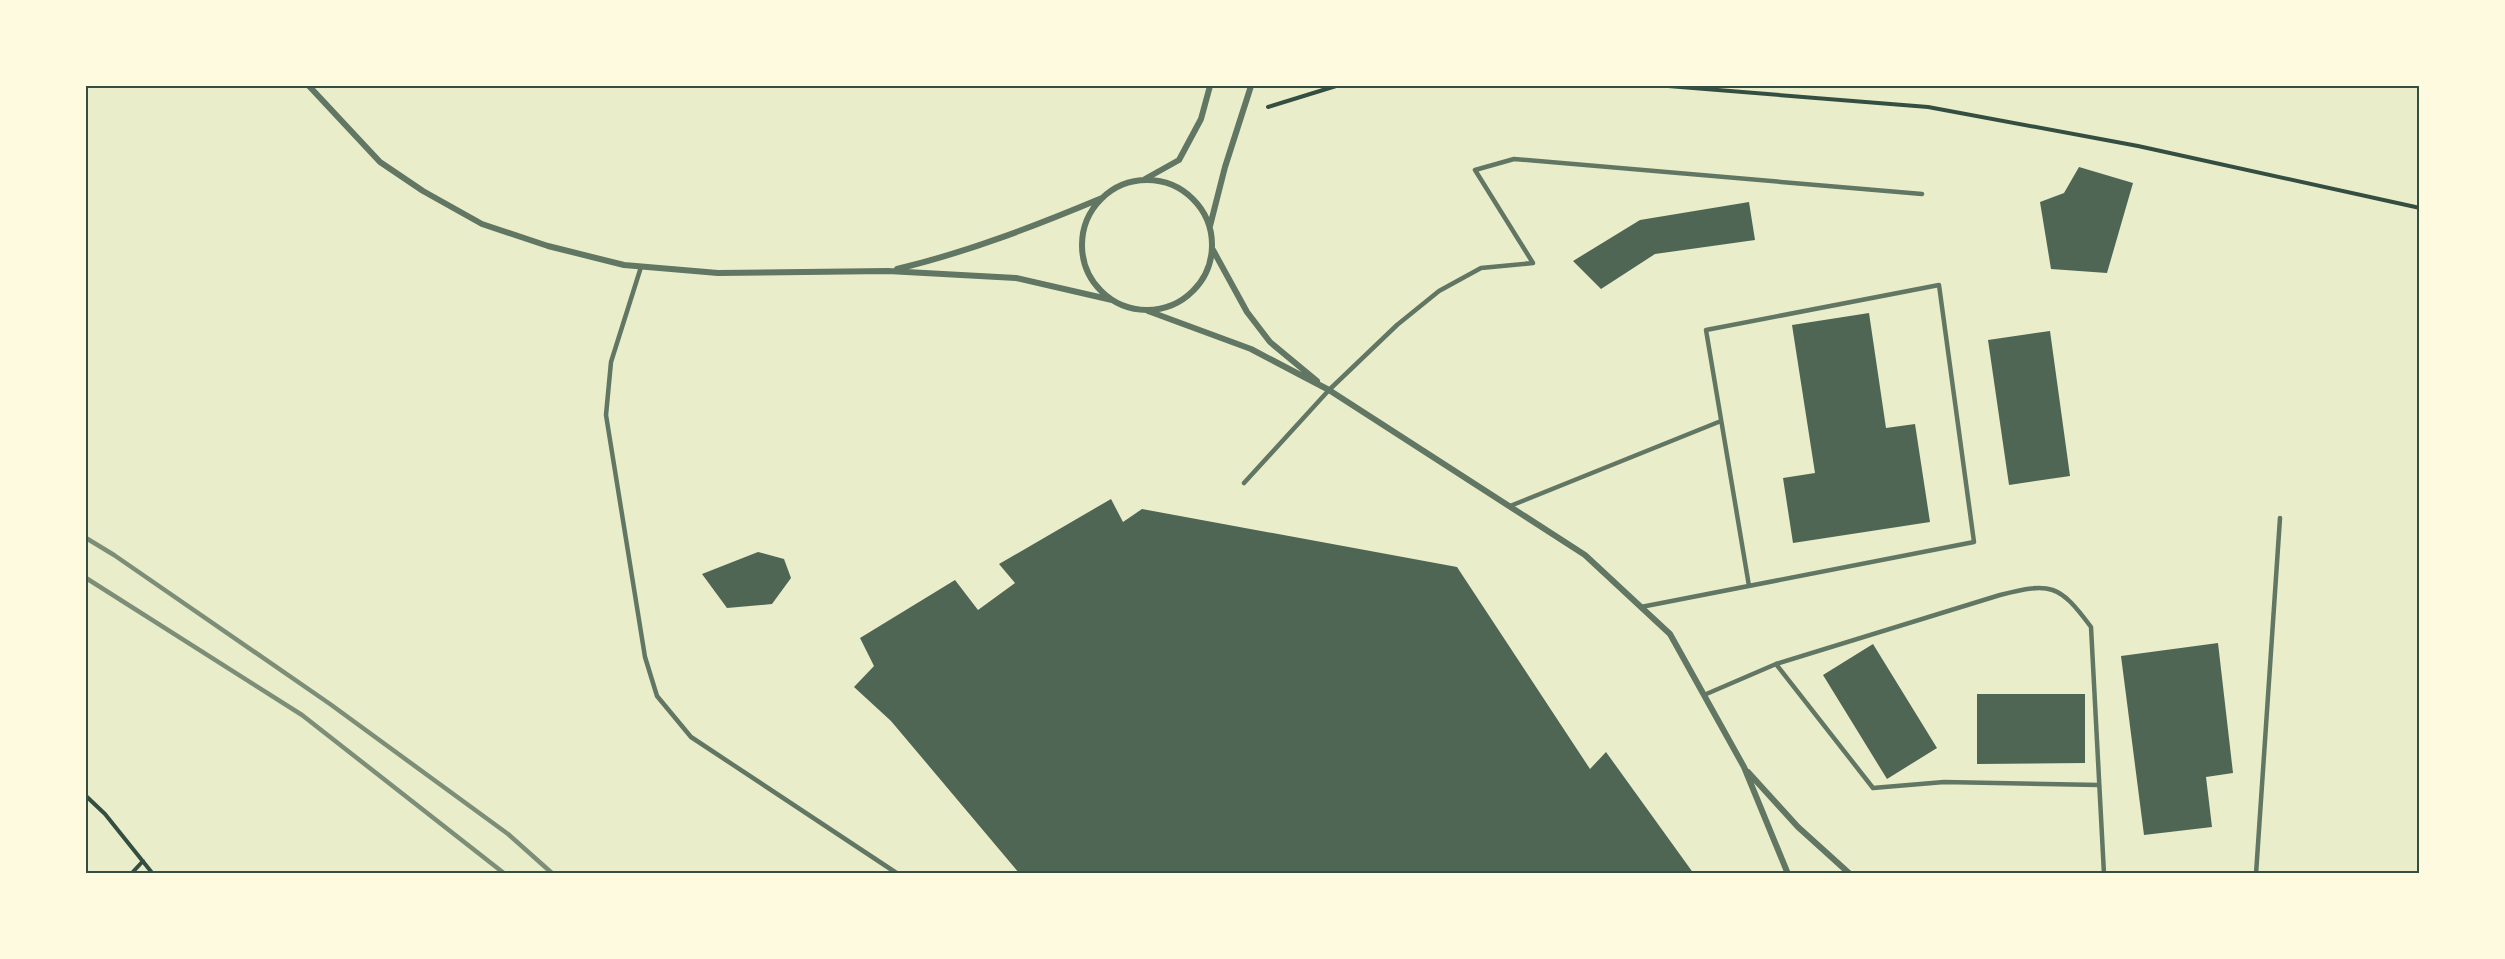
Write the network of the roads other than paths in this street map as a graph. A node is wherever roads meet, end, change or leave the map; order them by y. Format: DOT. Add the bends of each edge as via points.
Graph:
graph roads {
  1 [pos="309,86"];
  2 [pos="1210,86"];
  3 [pos="1251,86"];
  4 [pos="1144,180"];
  5 [pos="1922,194"];
  6 [pos="1103,197"];
  7 [pos="1209,227"];
  8 [pos="1212,249"];
  9 [pos="641,267"];
  10 [pos="888,271"];
  11 [pos="1112,300"];
  12 [pos="1148,311"];
  13 [pos="1329,390"];
  14 [pos="1721,421"];
  15 [pos="1244,483"];
  16 [pos="1510,506"];
  17 [pos="2280,518"];
  18 [pos="1749,586"];
  19 [pos="1641,607"];
  20 [pos="1776,664"];
  21 [pos="1704,695"];
  22 [pos="1744,767"];
  23 [pos="2099,785"];
  24 [pos="898,873"];
  25 [pos="1788,873"];
  26 [pos="1850,873"];
  27 [pos="2104,873"];
  28 [pos="2256,873"];
  1 -- 9 [label="street" via="380,162 482,224 548,246"];
  2 -- 4 [label="street" via="1201,119 1179,160"];
  3 -- 7 [label="street"];
  4 -- 6 [label="street" via="1129,182"];
  4 -- 7 [label="street" via="1178,187 1203,211"];
  5 -- 13 [label="lane" via="1514,159 1475,170 1533,263 1481,268 1439,291"];
  6 -- 10 [label="street" via="946,258"];
  6 -- 11 [label="street" via="1090,213 1083,231 1082,250 1096,287"];
  7 -- 8 [label="street"];
  8 -- 12 [label="street" via="1199,285 1185,299"];
  8 -- 13 [label="street" via="1247,312 1270,342"];
  9 -- 10 [label="street" via="718,273"];
  9 -- 24 [label="lane" via="611,362 606,415 645,657 657,696 691,737"];
  10 -- 11 [label="street" via="1016,279"];
  11 -- 12 [label="street" via="1129,309"];
  12 -- 13 [label="street" via="1251,350"];
  13 -- 15 [label="lane"];
  13 -- 16 [label="street"];
  14 -- 16 [label="lane"];
  14 -- 18 [label="lane"];
  14 -- 18 [label="lane" via="1706,330 1938,285 1974,542"];
  16 -- 19 [label="street" via="1585,555"];
  17 -- 28 [label="lane"];
  18 -- 19 [label="lane"];
  19 -- 21 [label="street" via="1670,634"];
  20 -- 21 [label="lane"];
  20 -- 23 [label="lane" via="1873,788 1944,782"];
  20 -- 23 [label="lane" via="2035,586 2059,592 2091,627"];
  21 -- 22 [label="street"];
  22 -- 25 [label="street"];
  22 -- 26 [label="street" via="1790,819"];
  23 -- 27 [label="lane"];
}
